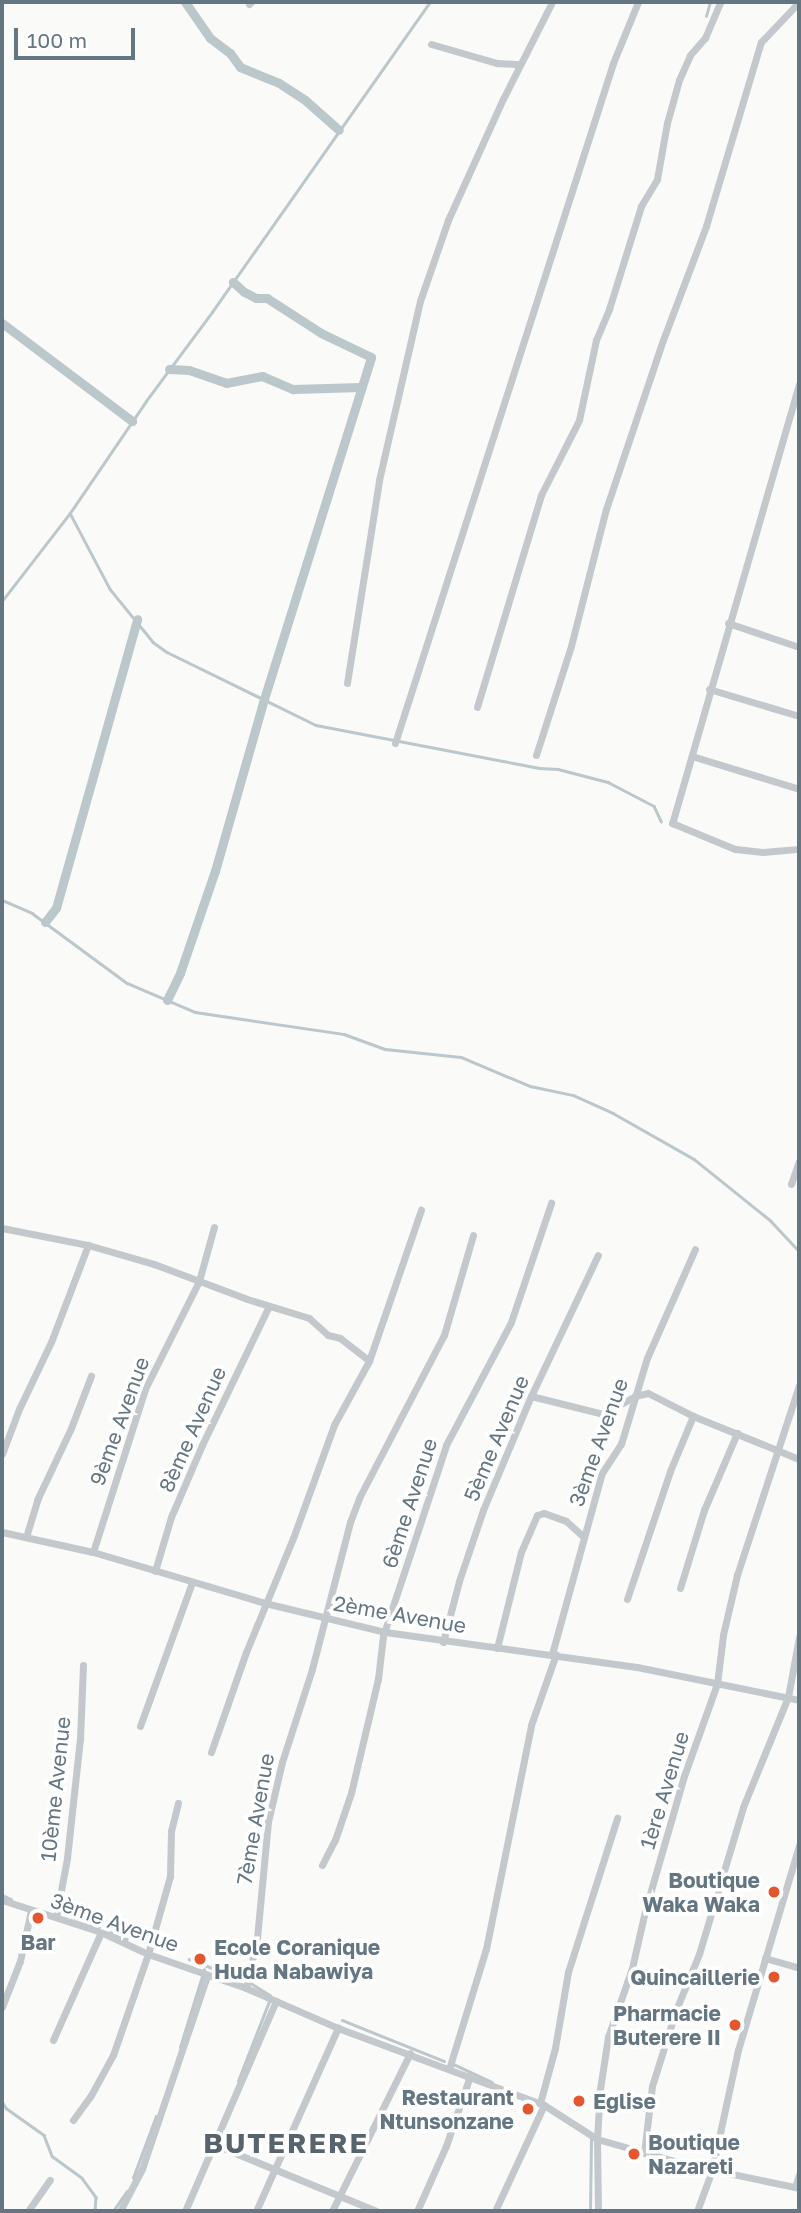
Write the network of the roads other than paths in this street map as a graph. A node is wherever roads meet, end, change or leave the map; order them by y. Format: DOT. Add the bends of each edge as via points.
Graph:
graph roads {
  1 [pos="552,2"];
  2 [pos="638,2"];
  3 [pos="720,2"];
  4 [pos="799,2"];
  5 [pos="431,44"];
  6 [pos="519,64"];
  7 [pos="799,384"];
  8 [pos="728,623"];
  9 [pos="799,647"];
  10 [pos="347,682"];
  11 [pos="709,689"];
  12 [pos="477,706"];
  13 [pos="799,716"];
  14 [pos="395,741"];
  15 [pos="536,755"];
  16 [pos="692,756"];
  17 [pos="799,789"];
  18 [pos="799,849"];
  19 [pos="799,1161"];
  20 [pos="791,1184"];
  21 [pos="551,1203"];
  22 [pos="421,1210"];
  23 [pos="214,1227"];
  24 [pos="2,1229"];
  25 [pos="473,1234"];
  26 [pos="88,1245"];
  27 [pos="695,1249"];
  28 [pos="598,1255"];
  29 [pos="199,1280"];
  30 [pos="269,1306"];
  31 [pos="369,1361"];
  32 [pos="91,1376"];
  33 [pos="799,1385"];
  34 [pos="531,1396"];
  35 [pos="635,1396"];
  36 [pos="694,1416"];
  37 [pos="737,1433"];
  38 [pos="779,1451"];
  39 [pos="2,1454"];
  40 [pos="799,1459"];
  41 [pos="2,1532"];
  42 [pos="26,1537"];
  43 [pos="584,1537"];
  44 [pos="93,1552"];
  45 [pos="155,1571"];
  46 [pos="192,1582"];
  47 [pos="680,1588"];
  48 [pos="627,1599"];
  49 [pos="265,1603"];
  50 [pos="324,1618"];
  51 [pos="385,1632"];
  52 [pos="799,1637"];
  53 [pos="443,1642"];
  54 [pos="497,1648"];
  55 [pos="554,1654"];
  56 [pos="83,1665"];
  57 [pos="717,1684"];
  58 [pos="788,1697"];
  59 [pos="799,1700"];
  60 [pos="140,1726"];
  61 [pos="211,1752"];
  62 [pos="178,1803"];
  63 [pos="617,1818"];
  64 [pos="799,1844"];
  65 [pos="322,1866"];
  66 [pos="2,1900"];
  67 [pos="31,1910"];
  68 [pos="56,1917"];
  69 [pos="101,1932"];
  70 [pos="148,1954"];
  71 [pos="765,1958"];
  72 [pos="799,1968"];
  73 [pos="207,1976"];
  74 [pos="246,1988"];
  75 [pos="276,2001"];
  76 [pos="2,2007"];
  77 [pos="338,2028"];
  78 [pos="53,2040"];
  79 [pos="410,2053"];
  80 [pos="449,2069"];
  81 [pos="470,2076"];
  82 [pos="542,2104"];
  83 [pos="73,2119"];
  84 [pos="597,2139"];
  85 [pos="214,2144"];
  86 [pos="644,2153"];
  87 [pos="274,2168"];
  88 [pos="712,2170"];
  89 [pos="799,2175"];
  90 [pos="50,2180"];
  91 [pos="797,2187"];
  92 [pos="339,2194"];
  93 [pos="28,2211"];
  94 [pos="120,2211"];
  95 [pos="185,2211"];
  96 [pos="256,2211"];
  97 [pos="332,2211"];
  98 [pos="376,2211"];
  99 [pos="417,2211"];
  100 [pos="495,2211"];
  101 [pos="598,2211"];
  102 [pos="697,2211"];
  1 -- 6 [label="street"];
  2 -- 14 [label="street" via="613,63"];
  3 -- 12 [label="street" via="705,38 690,55 672,100 657,179 641,206 596,340 579,419 541,495"];
  4 -- 15 [label="street" via="765,35 757,54 706,226 606,509"];
  5 -- 6 [label="street" via="497,63"];
  6 -- 10 [label="street" via="448,220 420,301 379,480"];
  7 -- 8 [label="street"];
  8 -- 9 [label="street"];
  8 -- 11 [label="street"];
  11 -- 13 [label="street"];
  11 -- 16 [label="street"];
  16 -- 17 [label="street"];
  16 -- 18 [label="street" via="672,823 735,849"];
  19 -- 20 [label="street"];
  21 -- 51 [label="street, 6ème Avenue" via="511,1322 449,1436"];
  22 -- 31 [label="street"];
  23 -- 29 [label="street, 9ème Avenue"];
  24 -- 26 [label="street"];
  25 -- 50 [label="street, 7ème Avenue" via="444,1335 359,1498"];
  26 -- 29 [label="street"];
  26 -- 39 [label="street"];
  27 -- 35 [label="street, 3ème Avenue"];
  28 -- 34 [label="street, 5ème Avenue"];
  29 -- 30 [label="street"];
  29 -- 44 [label="street, 9ème Avenue" via="152,1372"];
  30 -- 31 [label="street" via="309,1318"];
  30 -- 45 [label="street, 8ème Avenue" via="171,1517"];
  31 -- 49 [label="street" via="337,1418"];
  32 -- 42 [label="street" via="37,1500"];
  33 -- 38 [label="street, 1ère Avenue"];
  34 -- 35 [label="street" via="603,1414"];
  34 -- 53 [label="street, 5ème Avenue" via="479,1522"];
  35 -- 36 [label="street" via="648,1393"];
  35 -- 43 [label="street, 3ème Avenue" via="618,1450 602,1473"];
  36 -- 37 [label="street"];
  36 -- 48 [label="street" via="670,1471"];
  37 -- 38 [label="street"];
  37 -- 47 [label="street" via="707,1500"];
  38 -- 40 [label="street"];
  38 -- 57 [label="street, 1ère Avenue" via="737,1575"];
  41 -- 42 [label="street, 2ème Avenue"];
  42 -- 44 [label="street, 2ème Avenue"];
  43 -- 54 [label="street" via="566,1521 537,1515 521,1552"];
  43 -- 55 [label="street, 3ème Avenue"];
  44 -- 45 [label="street, 2ème Avenue"];
  45 -- 46 [label="street, 2ème Avenue"];
  46 -- 49 [label="street, 2ème Avenue"];
  46 -- 60 [label="street"];
  49 -- 50 [label="street, 2ème Avenue"];
  49 -- 61 [label="street"];
  50 -- 51 [label="street, 2ème Avenue"];
  50 -- 74 [label="street, 7ème Avenue" via="268,1822 257,1938"];
  51 -- 53 [label="street, 2ème Avenue"];
  51 -- 65 [label="street, 6ème Avenue" via="356,1776"];
  52 -- 58 [label="street"];
  53 -- 54 [label="street, 2ème Avenue"];
  54 -- 55 [label="street, 2ème Avenue"];
  55 -- 57 [label="street, 2ème Avenue"];
  55 -- 80 [label="street, 3ème Avenue" via="531,1725 486,1949"];
  56 -- 68 [label="street, 10ème Avenue" via="79,1747"];
  57 -- 58 [label="street, 2ème Avenue"];
  57 -- 84 [label="street, 1ère Avenue" via="684,1776 632,1968 608,2037"];
  58 -- 59 [label="street, 2ème Avenue"];
  58 -- 86 [label="street" via="743,1807 699,1954 661,2057 649,2100"];
  62 -- 70 [label="street" via="171,1831 170,1876"];
  63 -- 82 [label="street" via="568,1972"];
  64 -- 71 [label="street"];
  66 -- 67 [label="street, 3ème Avenue"];
  67 -- 68 [label="street, 3ème Avenue"];
  67 -- 76 [label="street" via="20,1961"];
  68 -- 69 [label="street, 3ème Avenue"];
  69 -- 70 [label="street, 3ème Avenue"];
  69 -- 78 [label="street"];
  70 -- 73 [label="street, 3ème Avenue"];
  70 -- 83 [label="street" via="113,2054"];
  71 -- 72 [label="street"];
  71 -- 88 [label="street" via="738,2049"];
  73 -- 74 [label="street, 3ème Avenue"];
  73 -- 94 [label="street" via="142,2169"];
  74 -- 75 [label="street, 3ème Avenue"];
  75 -- 77 [label="street, 3ème Avenue"];
  75 -- 85 [label="street"];
  77 -- 79 [label="street, 3ème Avenue"];
  77 -- 87 [label="street"];
  79 -- 80 [label="street, 3ème Avenue"];
  79 -- 92 [label="street"];
  80 -- 81 [label="street, 3ème Avenue"];
  81 -- 82 [label="street, 3ème Avenue"];
  81 -- 99 [label="street" via="446,2147"];
  82 -- 84 [label="street, 3ème Avenue"];
  82 -- 100 [label="street"];
  84 -- 86 [label="street, 3ème Avenue"];
  84 -- 101 [label="street, 1ère Avenue"];
  85 -- 87 [label="street"];
  85 -- 95 [label="street"];
  86 -- 88 [label="street, 3ème Avenue"];
  87 -- 92 [label="street"];
  87 -- 96 [label="street"];
  88 -- 91 [label="street, 3ème Avenue"];
  88 -- 102 [label="street"];
  89 -- 91 [label="street"];
  90 -- 93 [label="street"];
  92 -- 97 [label="street"];
  92 -- 98 [label="street"];
}
